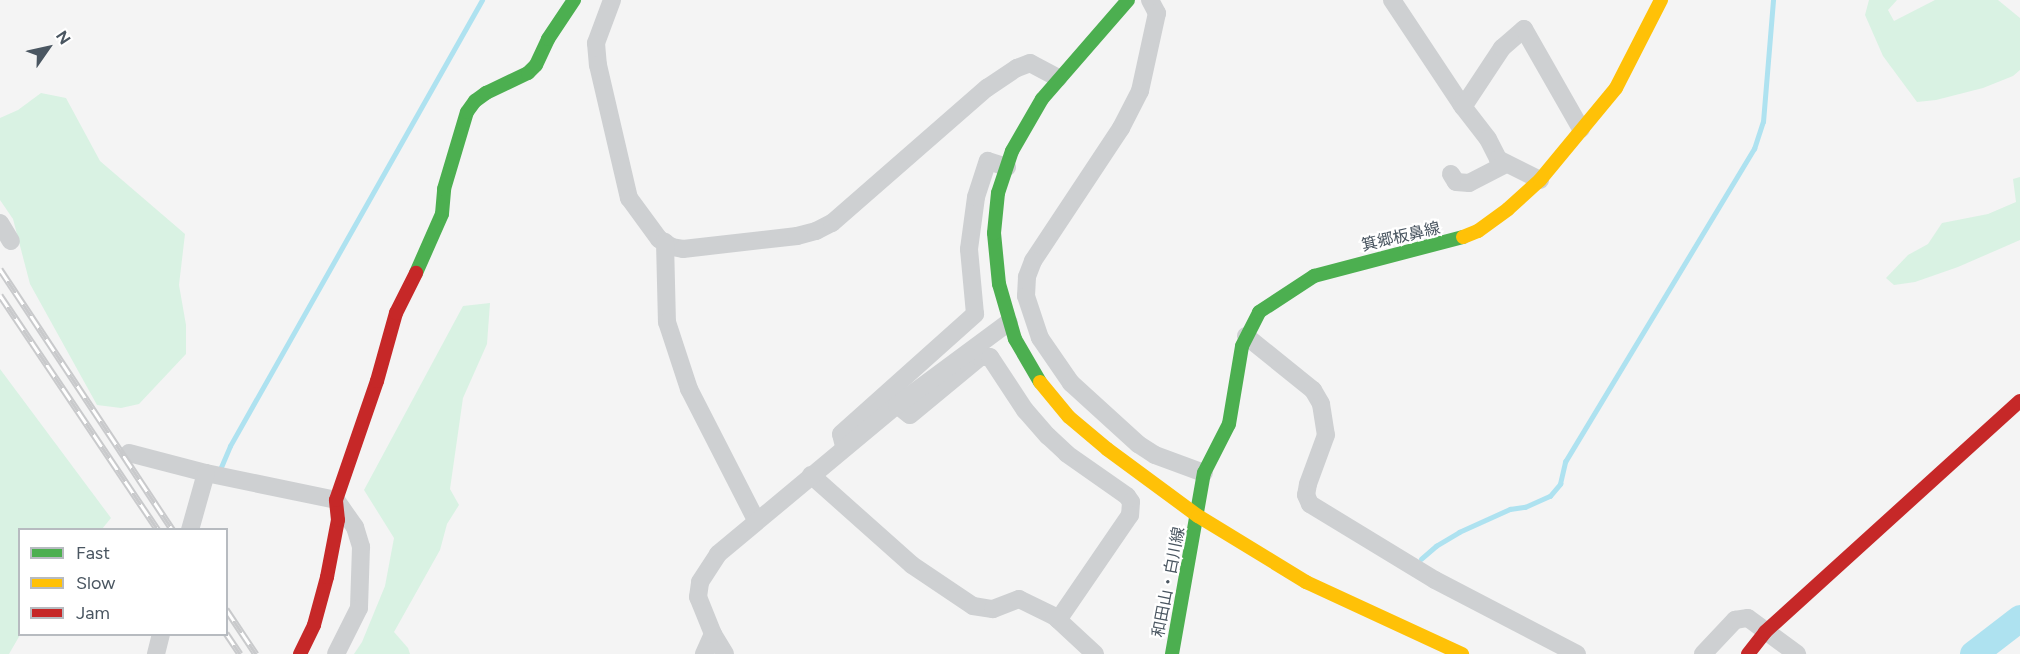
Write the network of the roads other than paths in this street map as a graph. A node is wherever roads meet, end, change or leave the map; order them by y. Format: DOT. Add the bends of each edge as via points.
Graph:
graph roads {
  1 [pos="574,0"];
  2 [pos="612,0"];
  3 [pos="1128,0"];
  4 [pos="1150,0"];
  5 [pos="1392,0"];
  6 [pos="1661,0"];
  7 [pos="1058,78"];
  8 [pos="1463,107"];
  9 [pos="1581,129"];
  10 [pos="1506,164"];
  11 [pos="1007,167"];
  12 [pos="1450,174"];
  13 [pos="1540,180"];
  14 [pos="0,223"];
  15 [pos="11,241"];
  16 [pos="665,242"];
  17 [pos="1010,322"];
  18 [pos="1246,336"];
  19 [pos="2020,401"];
  20 [pos="897,405"];
  21 [pos="844,447"];
  22 [pos="129,453"];
  23 [pos="206,473"];
  24 [pos="1204,473"];
  25 [pos="812,475"];
  26 [pos="336,500"];
  27 [pos="1198,516"];
  28 [pos="756,520"];
  29 [pos="191,528"];
  30 [pos="1058,620"];
  31 [pos="1765,632"];
  32 [pos="713,634"];
  33 [pos="160,636"];
  34 [pos="1543,646"];
  35 [pos="156,654"];
  36 [pos="300,654"];
  37 [pos="336,654"];
  38 [pos="704,654"];
  39 [pos="725,654"];
  40 [pos="1095,654"];
  41 [pos="1172,654"];
  42 [pos="1462,654"];
  43 [pos="1577,654"];
  44 [pos="1703,654"];
  45 [pos="1748,654"];
  46 [pos="1797,654"];
  1 -- 26 [label="main road" via="536,65 528,73 486,93 467,112 444,189 442,214 396,313"];
  2 -- 16 [label="street" via="596,43 598,65 629,198"];
  3 -- 7 [label="main road"];
  4 -- 24 [label="street" via="1157,13 1140,91 1106,152 1032,261 1026,296 1040,338 1071,383 1138,444 1155,455"];
  5 -- 8 [label="street"];
  6 -- 9 [label="main road, 箕郷板鼻線" via="1616,88"];
  7 -- 11 [label="main road" via="1025,126"];
  7 -- 16 [label="street" via="1030,63 1017,68 987,88 832,223 816,231 683,249"];
  8 -- 9 [label="street" via="1503,48 1524,29"];
  8 -- 10 [label="street" via="1484,132 1498,159"];
  9 -- 13 [label="main road, 箕郷板鼻線"];
  10 -- 12 [label="street" via="1469,183 1456,182"];
  10 -- 13 [label="street"];
  11 -- 17 [label="main road" via="998,193 994,233 999,284"];
  11 -- 21 [label="street" via="988,161 976,197 969,249 975,314 842,434"];
  13 -- 18 [label="main road, 箕郷板鼻線" via="1489,224 1466,237 1304,281 1259,312"];
  14 -- 15 [label="street"];
  16 -- 28 [label="street" via="667,322 689,389"];
  17 -- 20 [label="street"];
  17 -- 27 [label="main road" via="1034,375 1069,417"];
  18 -- 24 [label="main road, 箕郷板鼻線" via="1239,358 1234,408"];
  18 -- 34 [label="street" via="1313,390 1321,404 1326,435 1308,484 1306,495 1310,504"];
  19 -- 31 [label="main road"];
  20 -- 21 [label="street"];
  20 -- 30 [label="street" via="910,415 980,357 990,357 1025,410 1048,436 1127,496 1131,502 1130,515"];
  21 -- 25 [label="street"];
  22 -- 23 [label="street"];
  23 -- 26 [label="street"];
  23 -- 29 [label="street"];
  24 -- 27 [label="main road, 箕郷板鼻線"];
  25 -- 28 [label="street"];
  25 -- 30 [label="street" via="912,565 973,606 993,609 1019,599"];
  26 -- 36 [label="main road" via="338,520 327,578 314,625"];
  26 -- 37 [label="street" via="355,526 361,547 359,608"];
  27 -- 41 [label="main road, 和田山・白川線"];
  27 -- 42 [label="main road" via="1306,582"];
  28 -- 32 [label="street" via="718,554 700,582 698,597"];
  30 -- 40 [label="street"];
  31 -- 44 [label="street" via="1748,618 1735,620"];
  31 -- 45 [label="main road"];
  31 -- 46 [label="street"];
  32 -- 38 [label="street"];
  32 -- 39 [label="street"];
  33 -- 35 [label="street"];
  34 -- 43 [label="street"];
}
